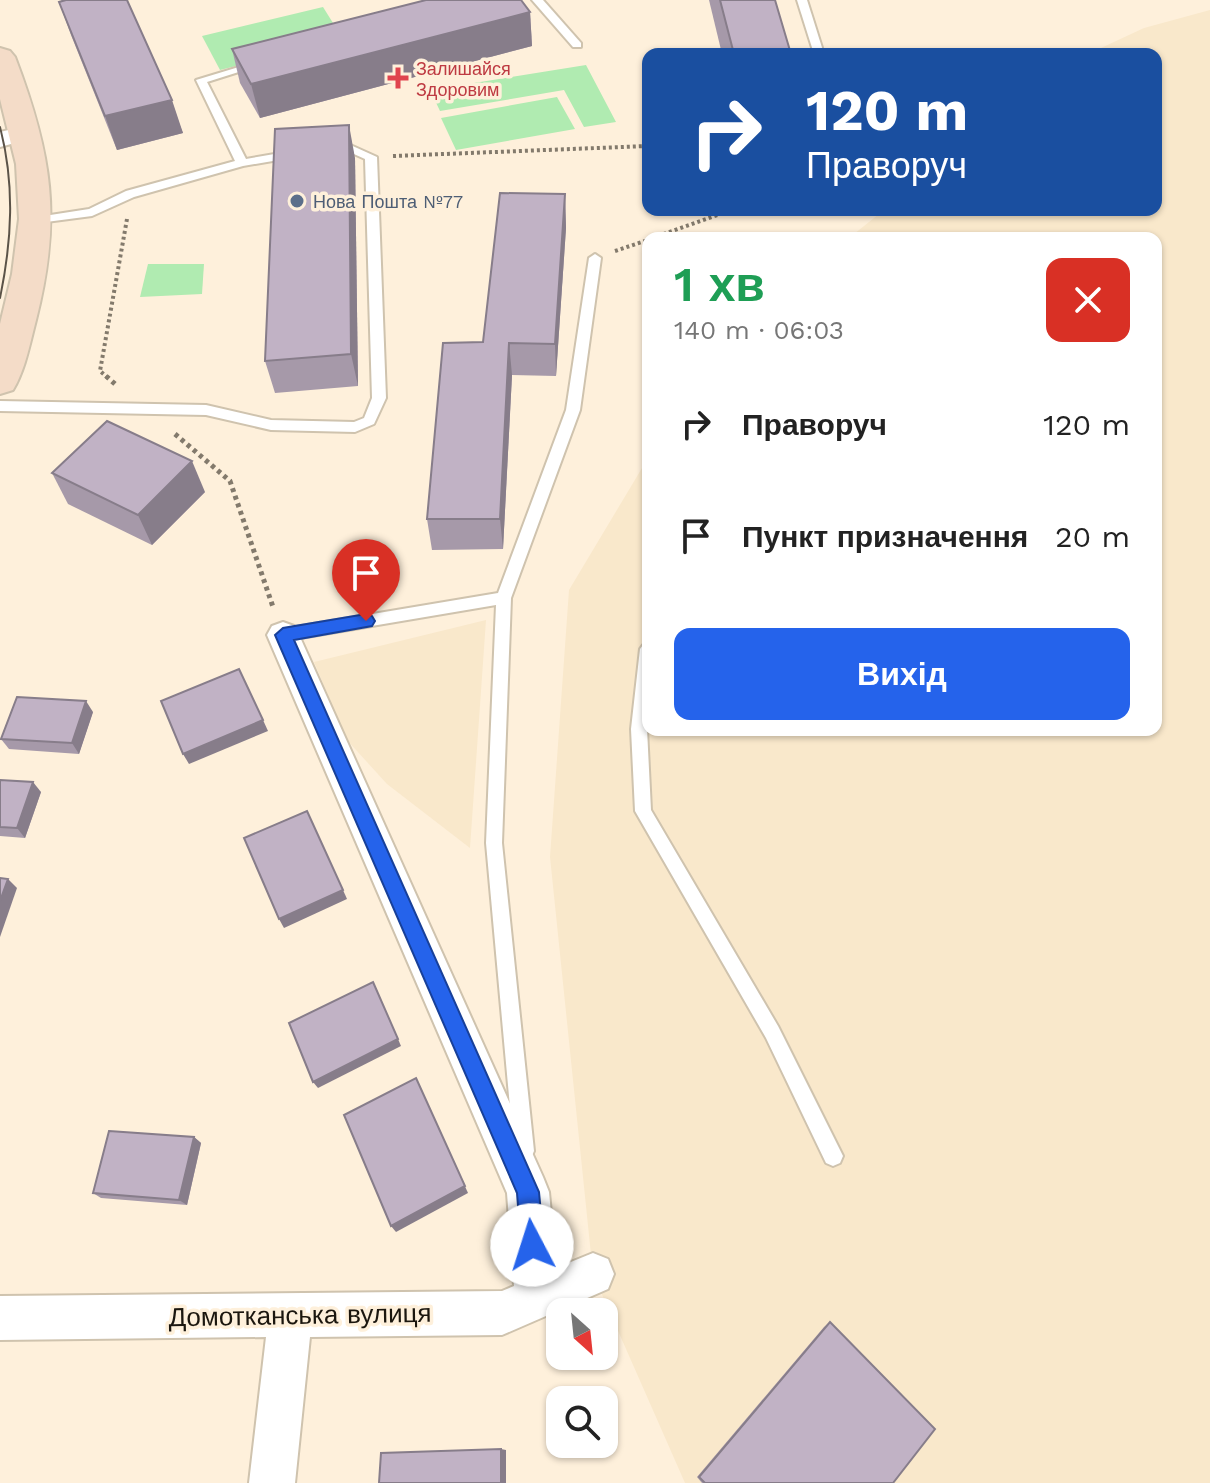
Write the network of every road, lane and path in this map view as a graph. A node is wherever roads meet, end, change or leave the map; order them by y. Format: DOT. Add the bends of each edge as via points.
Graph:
graph roads {
  1 [pos="537,0"];
  2 [pos="802,0"];
  3 [pos="577,45"];
  4 [pos="817,48"];
  5 [pos="0,57"];
  6 [pos="262,64"];
  7 [pos="7,100"];
  8 [pos="13,136"];
  9 [pos="642,146"];
  10 [pos="316,151"];
  11 [pos="301,153"];
  12 [pos="371,157"];
  13 [pos="242,163"];
  14 [pos="715,216"];
  15 [pos="35,221"];
  16 [pos="670,232"];
  17 [pos="642,242"];
  18 [pos="595,258"];
  19 [pos="0,381"];
  20 [pos="0,406"];
  21 [pos="504,598"];
  22 [pos="283,635"];
  23 [pos="642,702"];
  24 [pos="833,1156"];
  25 [pos="528,1192"];
  26 [pos="593,1274"];
  27 [pos="537,1298"];
  28 [pos="290,1315"];
  29 [pos="0,1318"];
  30 [pos="272,1483"];
  1 -- 3 [label="lane"];
  2 -- 4 [label="lane"];
  5 -- 7 [label="main road"];
  6 -- 13 [label="lane" via="201,80"];
  7 -- 8 [label="main road"];
  8 -- 15 [label="main road" via="35,181"];
  9 -- 12 [label="path"];
  10 -- 12 [label="lane" via="346,146"];
  11 -- 13 [label="lane"];
  12 -- 20 [label="lane" via="379,398 369,421 355,427 271,425 206,410"];
  13 -- 15 [label="lane" via="130,194 92,212"];
  14 -- 16 [label="path"];
  15 -- 19 [label="main road" via="23,304"];
  17 -- 18 [label="path"];
  18 -- 21 [label="lane" via="573,410"];
  21 -- 22 [label="lane"];
  21 -- 25 [label="lane" via="494,843"];
  22 -- 25 [label="street"];
  23 -- 24 [label="lane" via="643,811 772,1032"];
  25 -- 27 [label="street"];
  26 -- 27 [label="street, Домотканська вулиця"];
  27 -- 28 [label="street, Домотканська вулиця" via="502,1313"];
  28 -- 29 [label="street, Домотканська вулиця"];
  28 -- 30 [label="street"];
}
